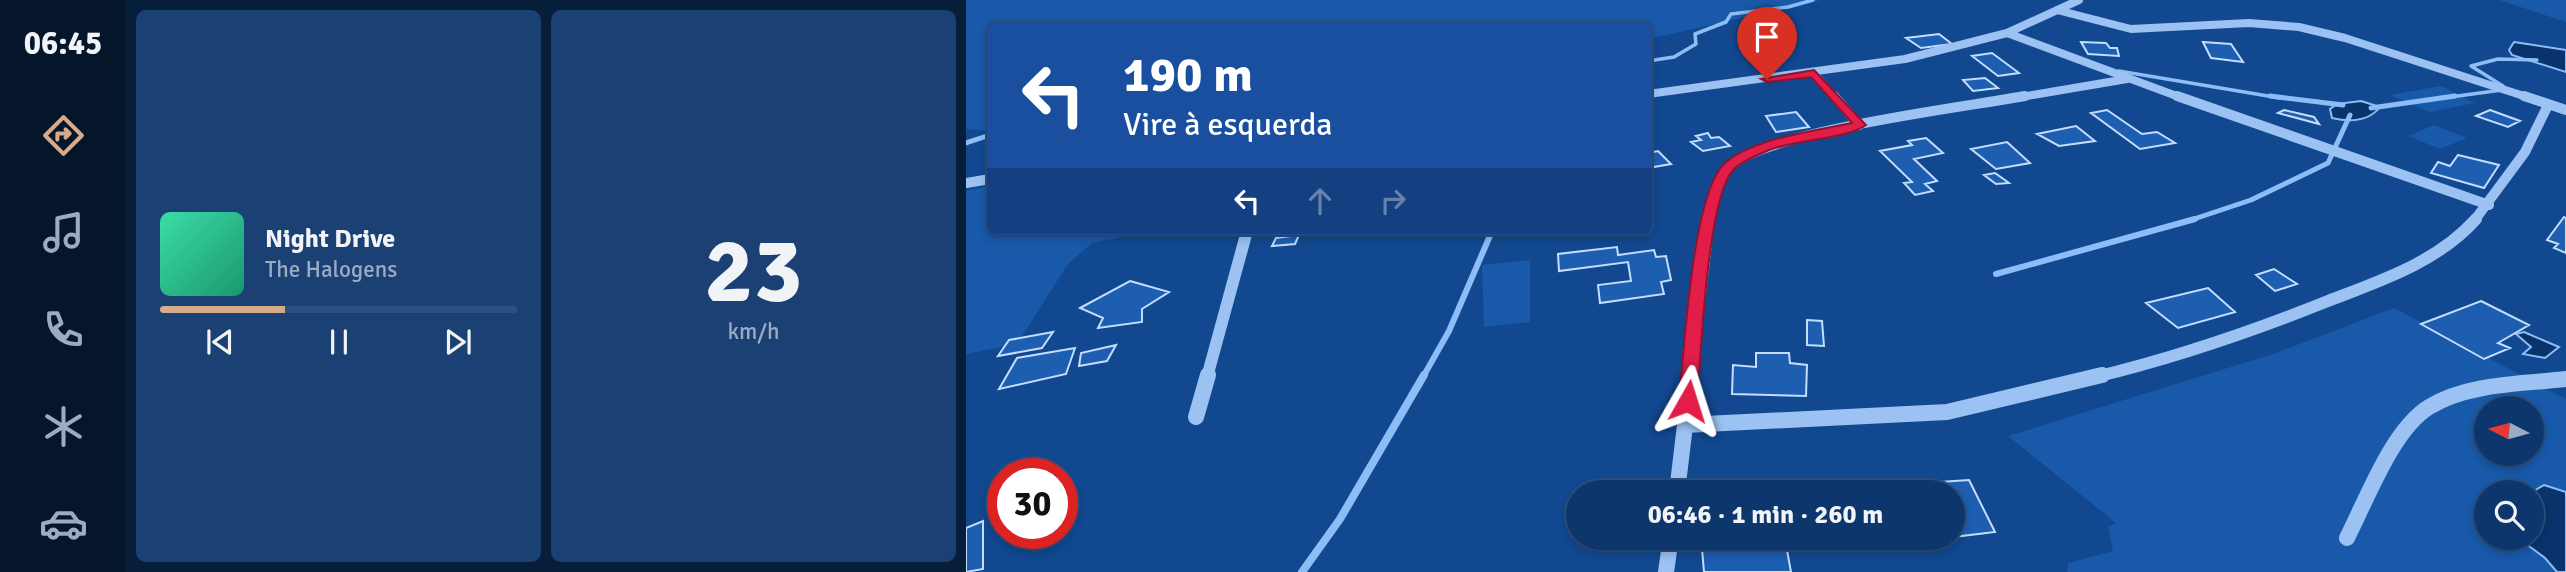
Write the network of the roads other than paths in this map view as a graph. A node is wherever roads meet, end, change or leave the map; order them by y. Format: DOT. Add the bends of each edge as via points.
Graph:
graph roads {
  1 [pos="2079,0"];
  2 [pos="2057,10"];
  3 [pos="2007,33"];
  4 [pos="1814,73"];
  5 [pos="2127,79"];
  6 [pos="1652,93"];
  7 [pos="2548,105"];
  8 [pos="2566,110"];
  9 [pos="1860,125"];
  10 [pos="987,180"];
  11 [pos="966,183"];
  12 [pos="2489,205"];
  13 [pos="1246,235"];
  14 [pos="2566,379"];
  15 [pos="1196,417"];
  16 [pos="1685,425"];
  17 [pos="1678,480"];
  18 [pos="2347,538"];
  19 [pos="1669,550"];
  20 [pos="1666,572"];
  1 -- 2 [label="street"];
  2 -- 3 [label="street"];
  2 -- 7 [label="street" via="2131,30 2249,23 2299,27"];
  3 -- 4 [label="street" via="1952,50"];
  3 -- 5 [label="street"];
  4 -- 6 [label="street"];
  4 -- 9 [label="street"];
  5 -- 9 [label="street"];
  5 -- 12 [label="street"];
  7 -- 8 [label="street"];
  7 -- 12 [label="street" via="2525,152"];
  9 -- 16 [label="street" via="1765,147 1730,166 1719,181 1700,277"];
  10 -- 11 [label="street"];
  12 -- 16 [label="street" via="2436,254 2369,285 2260,328 2114,372 1947,412"];
  13 -- 15 [label="street"];
  14 -- 18 [label="street" via="2465,394 2429,407 2401,436"];
  16 -- 17 [label="street"];
  19 -- 20 [label="street"];
}
